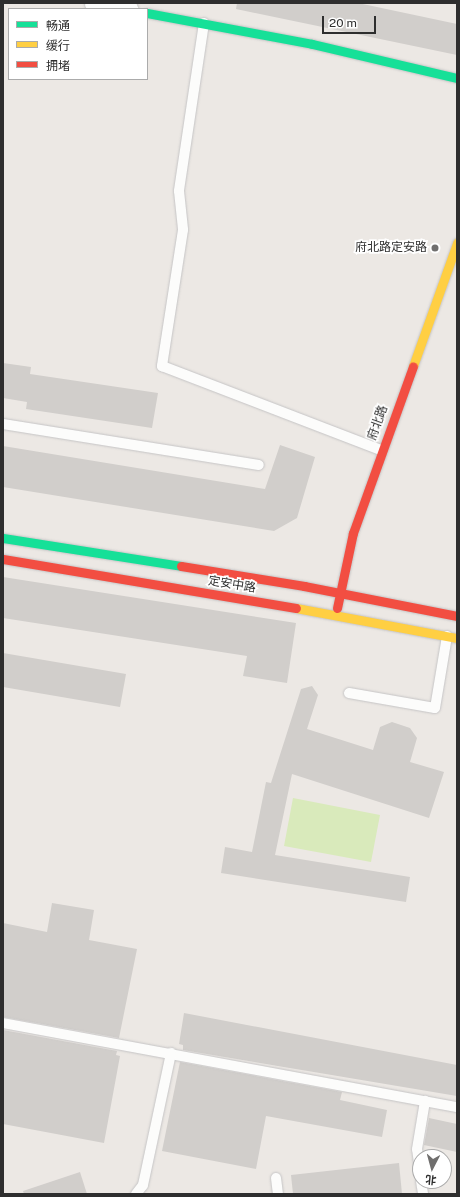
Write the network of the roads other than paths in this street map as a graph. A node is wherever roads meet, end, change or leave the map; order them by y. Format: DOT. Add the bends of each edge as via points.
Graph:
graph roads {
  1 [pos="95,3"];
  2 [pos="122,8"];
  3 [pos="148,13"];
  4 [pos="204,24"];
  5 [pos="457,78"];
  6 [pos="457,243"];
  7 [pos="3,424"];
  8 [pos="381,450"];
  9 [pos="259,466"];
  10 [pos="3,538"];
  11 [pos="3,559"];
  12 [pos="340,594"];
  13 [pos="336,615"];
  14 [pos="457,616"];
  15 [pos="452,637"];
  16 [pos="349,693"];
  17 [pos="3,1024"];
  18 [pos="171,1053"];
  19 [pos="425,1101"];
  20 [pos="457,1107"];
  21 [pos="417,1149"];
  22 [pos="276,1178"];
  23 [pos="136,1194"];
  24 [pos="278,1194"];
  1 -- 2 [label="street"];
  3 -- 4 [label="main road"];
  4 -- 5 [label="main road" via="312,44"];
  4 -- 8 [label="lane" via="179,191 183,230 162,366"];
  6 -- 8 [label="main road, 府北路"];
  7 -- 9 [label="lane"];
  8 -- 12 [label="main road, 府北路" via="353,533"];
  10 -- 12 [label="main road, 定安中路"];
  11 -- 13 [label="main road, 定安中路"];
  12 -- 13 [label="main road, 府北路"];
  12 -- 14 [label="main road, 定安中路"];
  13 -- 15 [label="main road, 定安中路"];
  15 -- 16 [label="lane" via="435,708"];
  17 -- 18 [label="lane"];
  18 -- 19 [label="lane"];
  18 -- 23 [label="lane" via="143,1184"];
  19 -- 20 [label="lane"];
  19 -- 21 [label="lane"];
  22 -- 24 [label="lane"];
}
